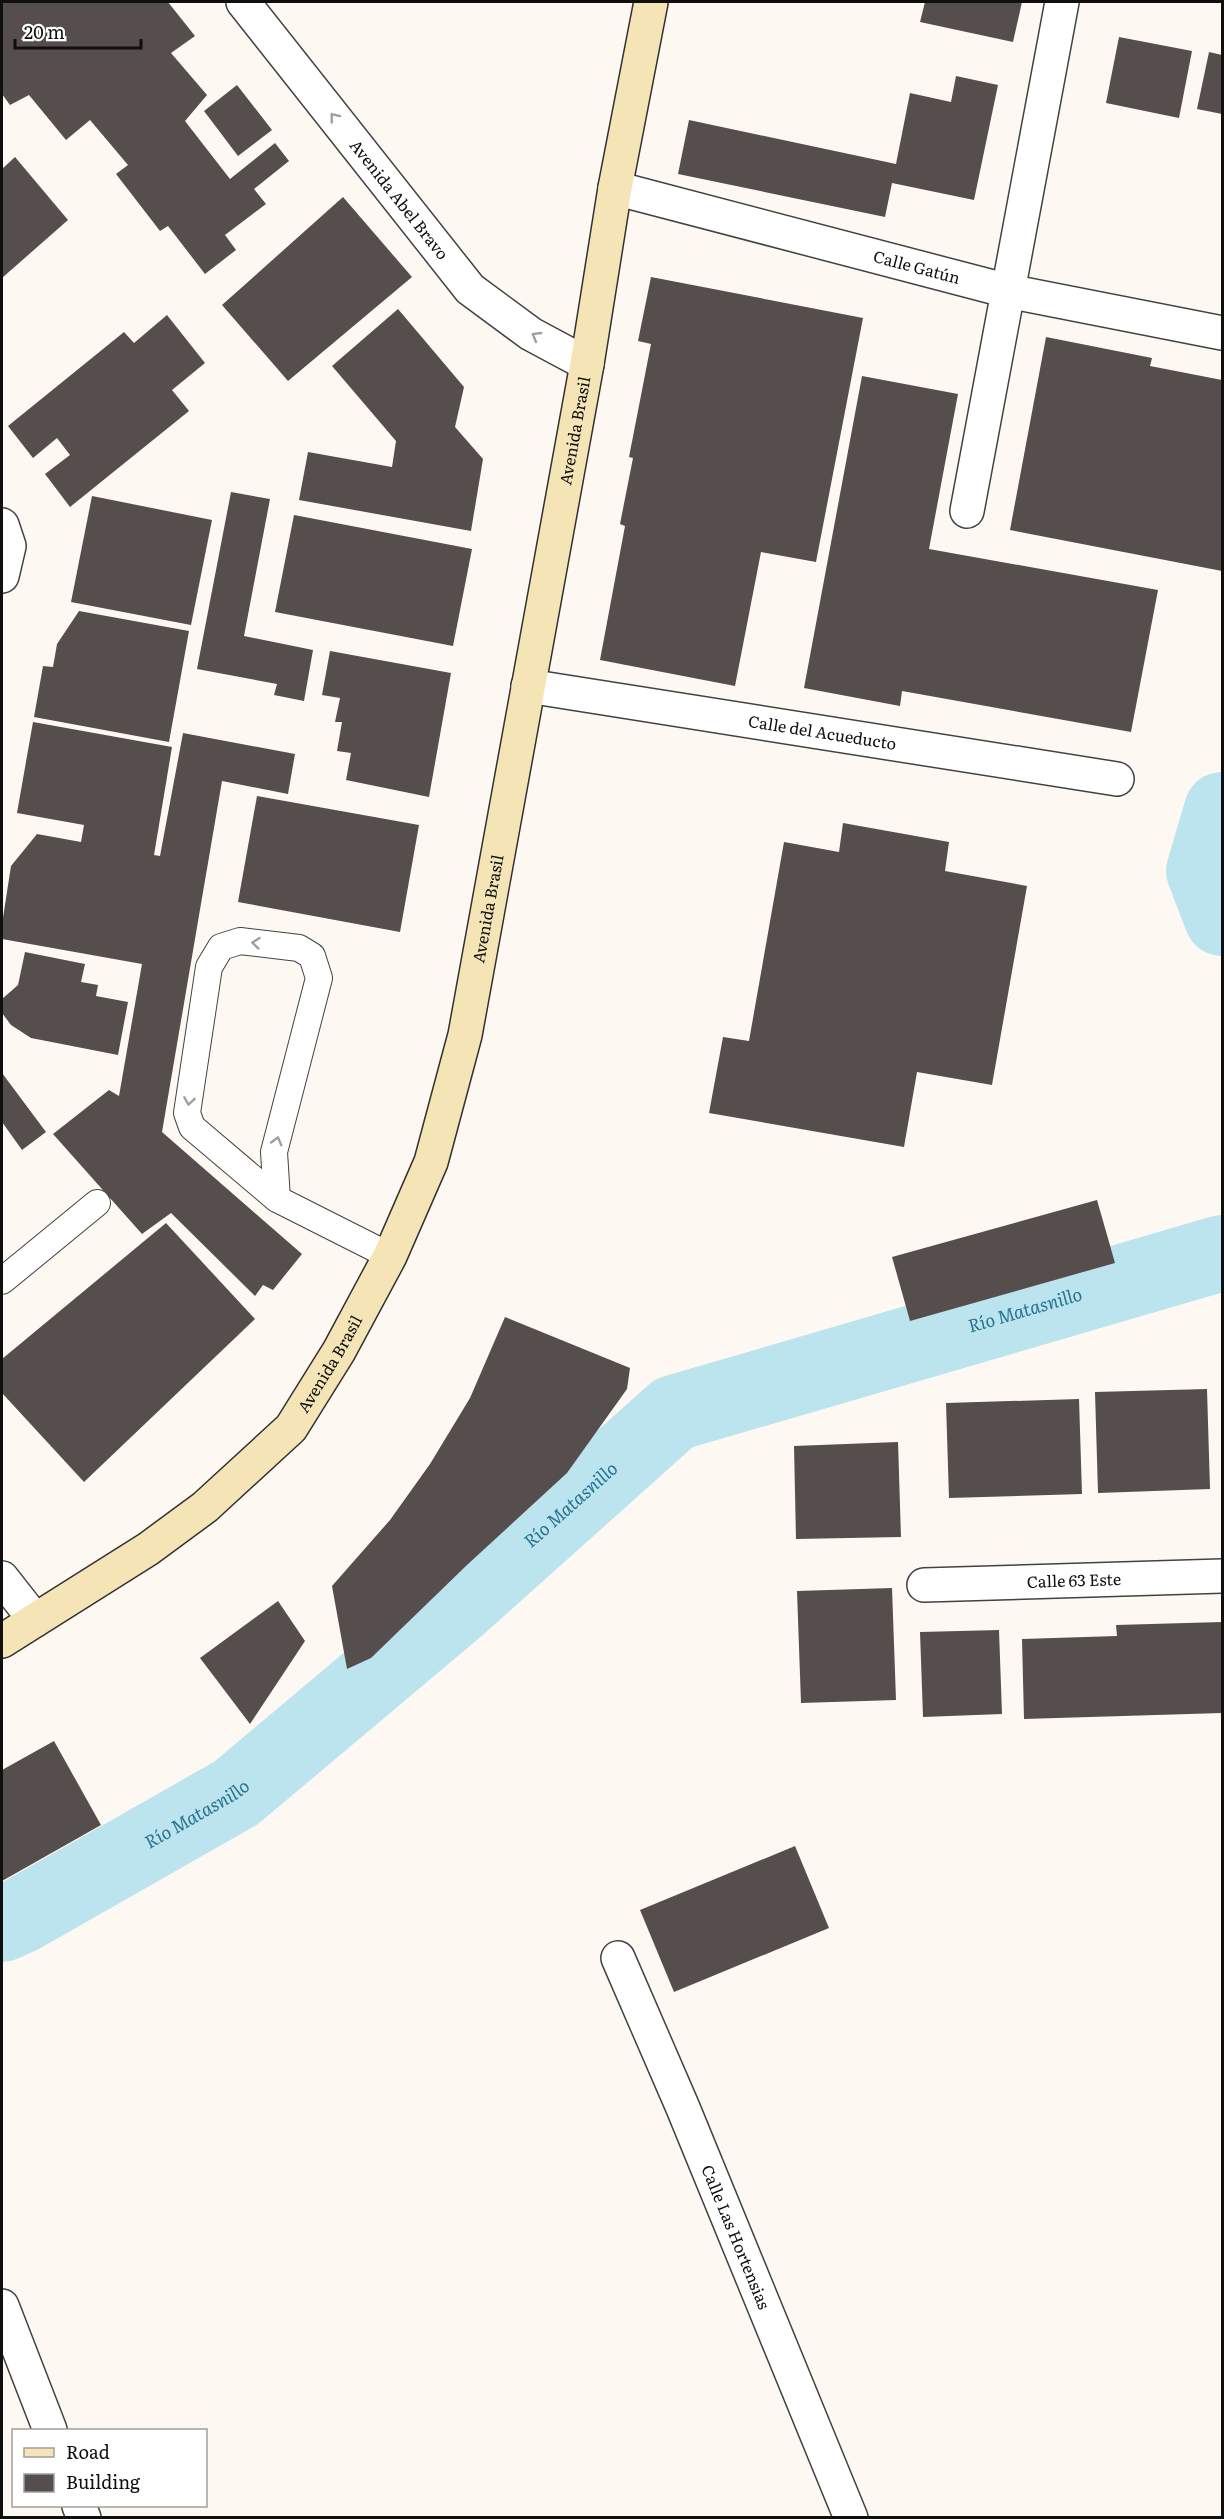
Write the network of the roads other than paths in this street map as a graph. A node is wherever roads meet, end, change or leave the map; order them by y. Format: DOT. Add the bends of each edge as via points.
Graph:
graph roads {
  1 [pos="243,2"];
  2 [pos="651,2"];
  3 [pos="1062,2"];
  4 [pos="615,188"];
  5 [pos="1008,291"];
  6 [pos="1222,333"];
  7 [pos="587,364"];
  8 [pos="967,511"];
  9 [pos="2,525"];
  10 [pos="2,576"];
  11 [pos="528,686"];
  12 [pos="1117,779"];
  13 [pos="277,1199"];
  14 [pos="97,1203"];
  15 [pos="390,1256"];
  16 [pos="2,1281"];
  17 [pos="1222,1576"];
  18 [pos="2,1578"];
  19 [pos="924,1585"];
  20 [pos="35,1620"];
  21 [pos="2,1641"];
  22 [pos="618,1958"];
  23 [pos="2,2307"];
  24 [pos="50,2429"];
  25 [pos="851,2517"];
  7 -- 1 [label="street, Avenida Abel Bravo, one-way" via="531,334 471,289"];
  2 -- 4 [label="main road, Avenida Brasil"];
  3 -- 5 [label="street"];
  4 -- 5 [label="street, Calle Gatún"];
  4 -- 7 [label="main road, Avenida Brasil"];
  5 -- 6 [label="street, Calle Gatún"];
  5 -- 8 [label="street"];
  7 -- 11 [label="main road, Avenida Brasil"];
  9 -- 10 [label="street" via="9,546"];
  11 -- 12 [label="street, Calle del Acueducto"];
  11 -- 15 [label="main road, Avenida Brasil" via="465,1035 430,1162"];
  13 -- 13 [label="lane, one-way" via="274,1152 319,978 312,957 299,948 240,941 221,947 209,967 187,1113 192,1126"];
  13 -- 15 [label="lane"];
  14 -- 16 [label="lane"];
  15 -- 20 [label="main road, Avenida Brasil" via="339,1351 291,1428 205,1507 148,1549"];
  17 -- 19 [label="street, Calle 63 Este"];
  18 -- 20 [label="street"];
  20 -- 21 [label="main road, Avenida Brasil"];
  22 -- 25 [label="street, Calle Las Hortensias"];
  23 -- 24 [label="street"];
}
